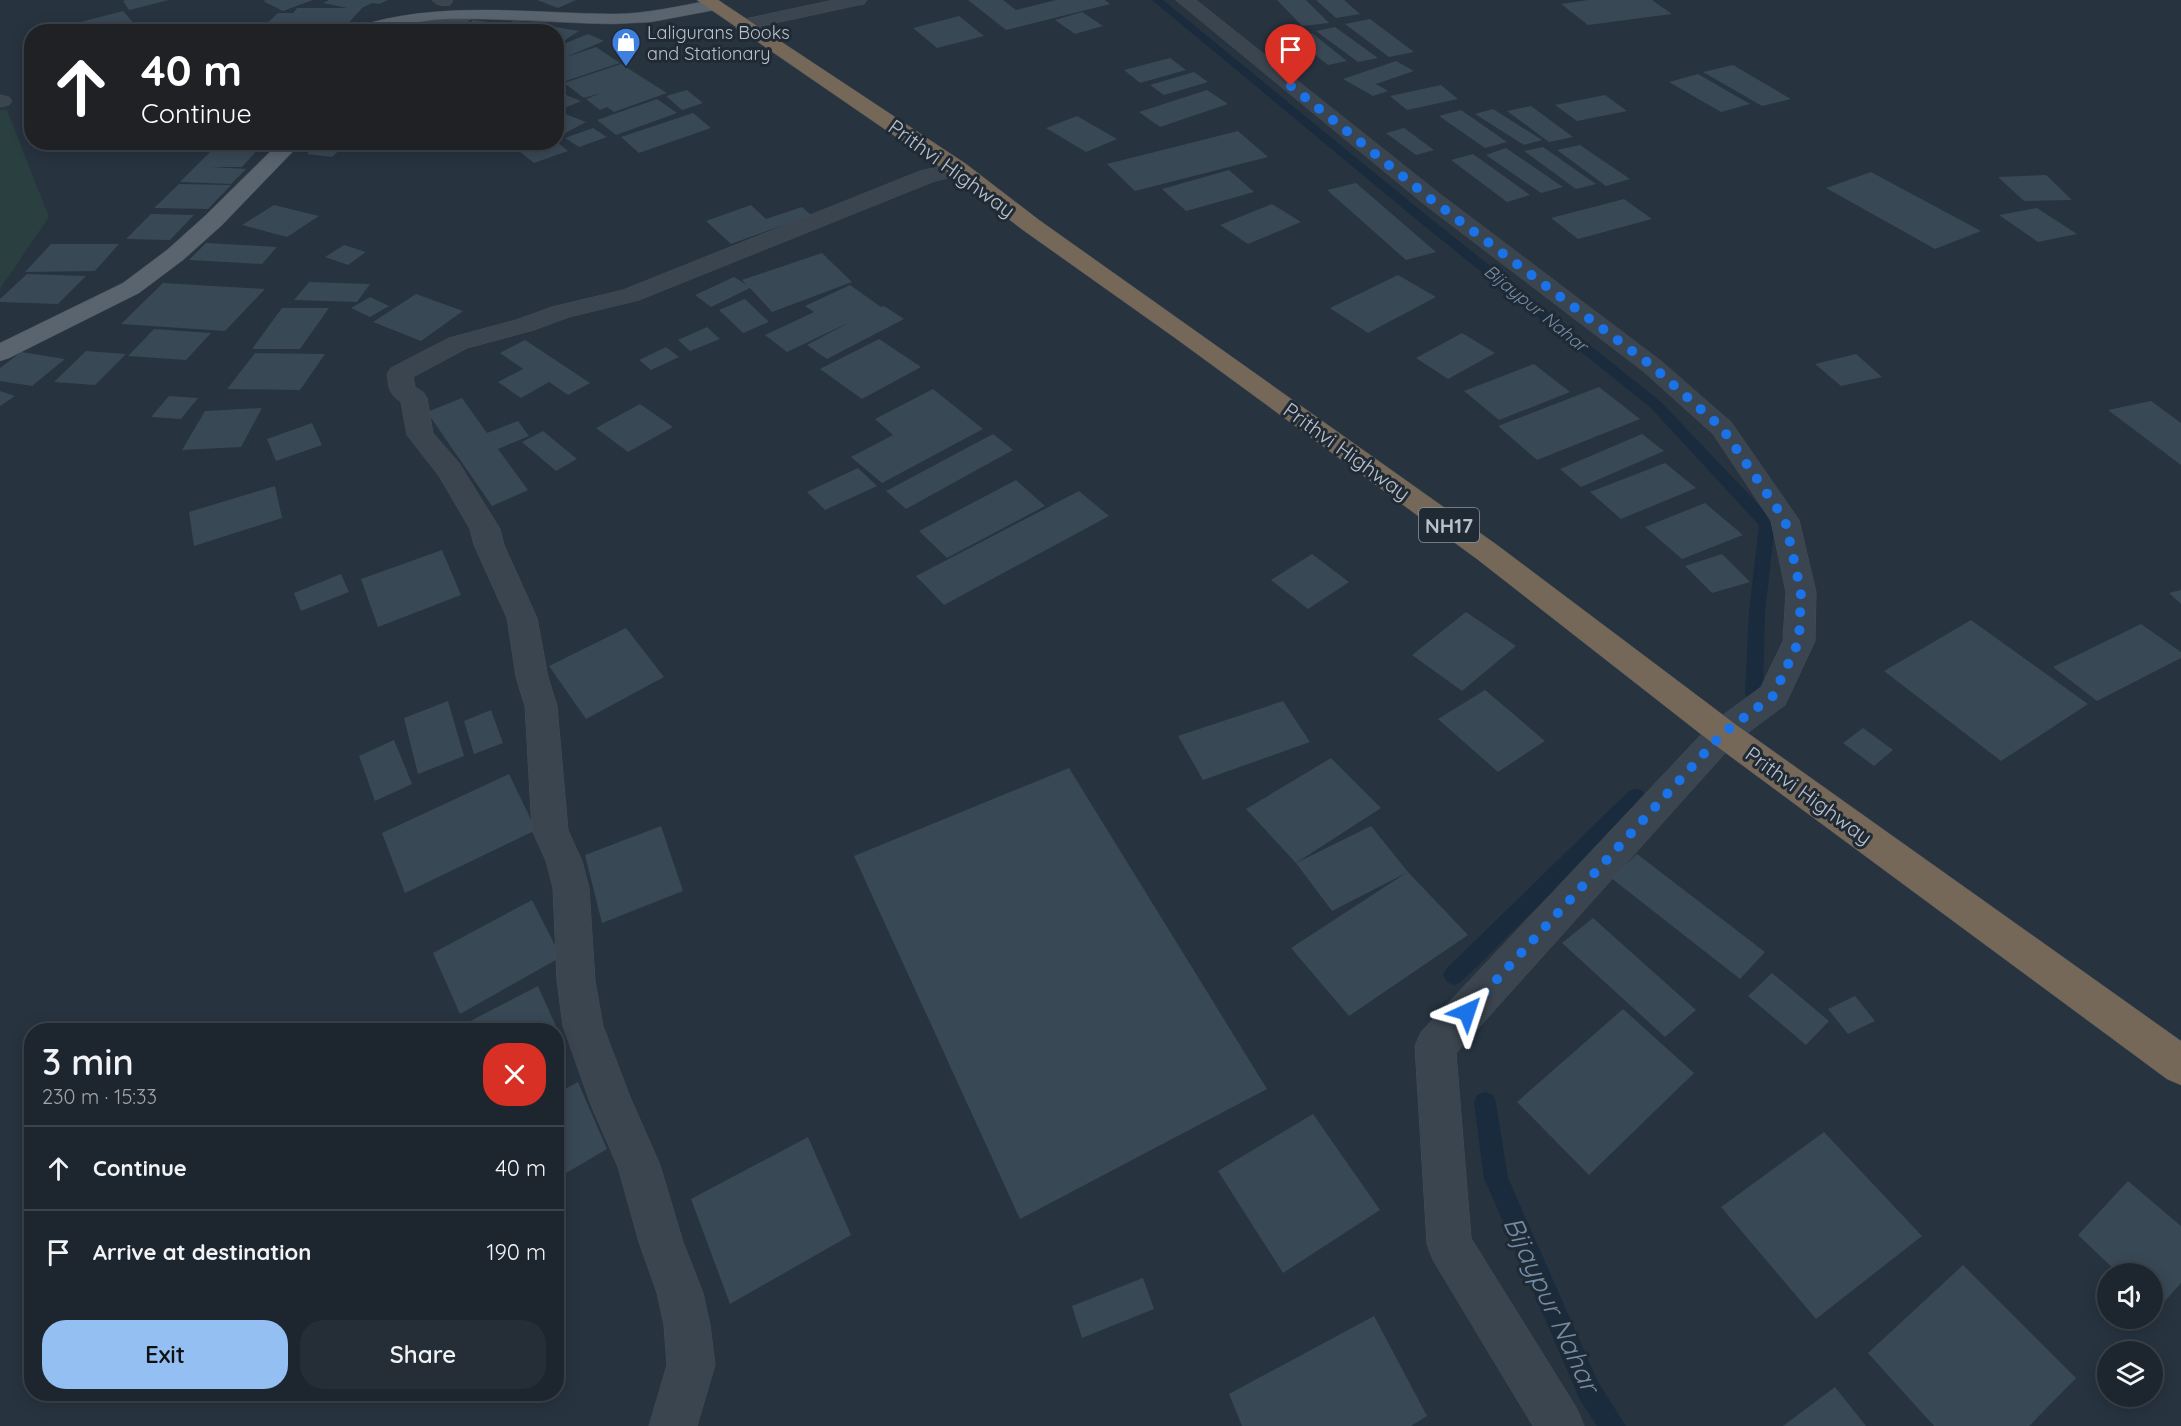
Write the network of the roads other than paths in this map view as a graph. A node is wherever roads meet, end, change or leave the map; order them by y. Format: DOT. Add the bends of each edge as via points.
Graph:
graph roads {
  1 [pos="858,0"];
  2 [pos="1185,0"];
  3 [pos="442,1"];
  4 [pos="710,3"];
  5 [pos="369,24"];
  6 [pos="743,25"];
  7 [pos="284,150"];
  8 [pos="958,169"];
  9 [pos="0,353"];
  10 [pos="1723,733"];
  11 [pos="2181,1065"];
  12 [pos="673,1426"];
  13 [pos="1560,1426"];
  1 -- 6 [label="street"];
  2 -- 10 [label="street" via="1432,200 1652,366 1722,428 1785,520 1801,592 1799,641 1773,696"];
  3 -- 4 [label="main road" via="613,19"];
  3 -- 5 [label="main road" via="395,8"];
  4 -- 6 [label="highway, Prithvi Highway / NH17"];
  6 -- 8 [label="highway, Prithvi Highway / NH17"];
  7 -- 9 [label="main road" via="175,255 131,288"];
  8 -- 10 [label="highway, Prithvi Highway / NH17" via="1487,552"];
  8 -- 12 [label="street" via="928,176 631,295 458,343 400,374 402,391 414,398 420,435 449,470 485,529 522,618 541,706 550,830 571,888 576,981 583,1026 639,1165 687,1325 692,1365"];
  10 -- 11 [label="highway, Prithvi Highway / NH17"];
  10 -- 13 [label="street" via="1435,1046 1449,1244"];
}
